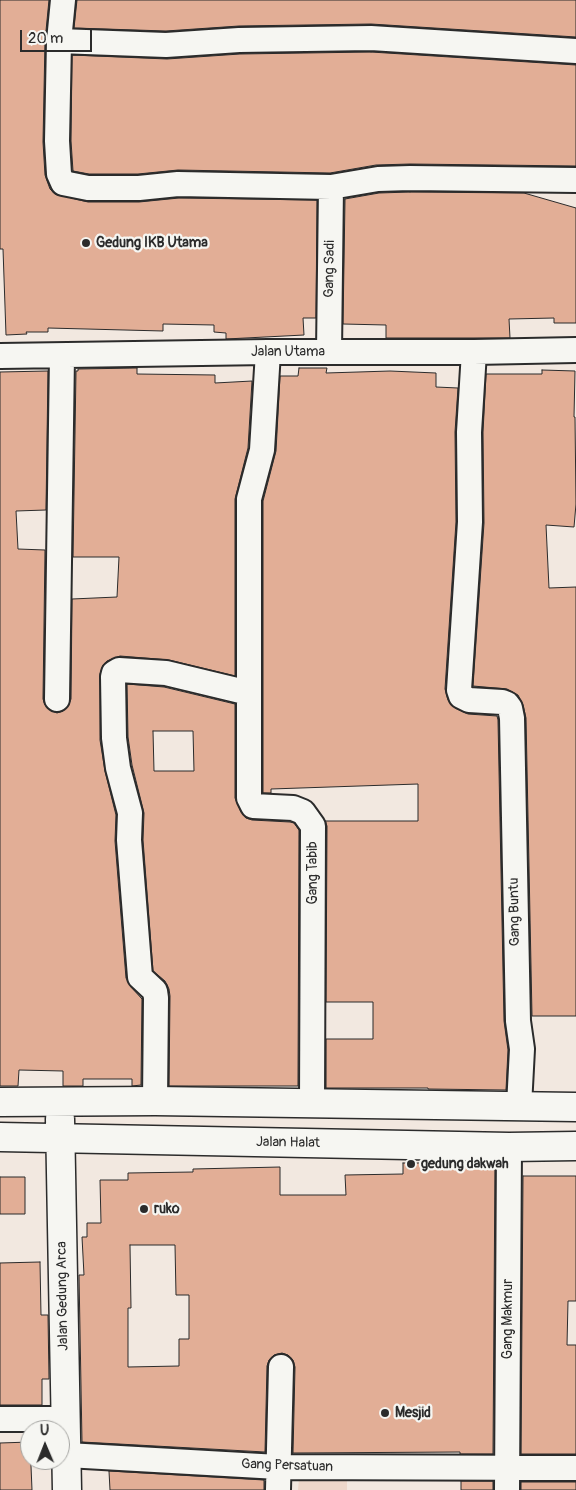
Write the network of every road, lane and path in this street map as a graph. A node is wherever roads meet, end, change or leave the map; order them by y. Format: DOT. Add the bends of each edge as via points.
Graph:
graph roads {
  1 [pos="63,0"];
  2 [pos="59,41"];
  3 [pos="576,51"];
  4 [pos="576,180"];
  5 [pos="331,187"];
  6 [pos="576,350"];
  7 [pos="268,352"];
  8 [pos="329,352"];
  9 [pos="474,352"];
  10 [pos="0,356"];
  11 [pos="62,356"];
  12 [pos="249,692"];
  13 [pos="57,700"];
  14 [pos="155,1101"];
  15 [pos="0,1102"];
  16 [pos="60,1102"];
  17 [pos="312,1103"];
  18 [pos="519,1106"];
  19 [pos="576,1107"];
  20 [pos="0,1138"];
  21 [pos="60,1138"];
  22 [pos="576,1146"];
  23 [pos="509,1147"];
  24 [pos="281,1367"];
  25 [pos="0,1419"];
  26 [pos="66,1419"];
  27 [pos="70,1455"];
  28 [pos="278,1467"];
  29 [pos="576,1468"];
  30 [pos="67,1470"];
  31 [pos="507,1479"];
  32 [pos="67,1490"];
  33 [pos="278,1490"];
  1 -- 2 [label="street"];
  2 -- 3 [label="street" via="166,45 239,40 371,38"];
  2 -- 5 [label="street" via="58,174 64,183 88,188 178,184"];
  4 -- 5 [label="street" via="410,178 378,179"];
  5 -- 8 [label="street, Gang Sadi"];
  6 -- 9 [label="street, Jalan Utama"];
  7 -- 8 [label="street, Jalan Utama"];
  7 -- 11 [label="street, Jalan Utama"];
  7 -- 12 [label="street" via="262,450 249,499"];
  8 -- 9 [label="street, Jalan Utama"];
  9 -- 18 [label="street, Gang Buntu" via="469,432 470,522 458,690 461,696 470,700 507,704 512,718 517,994 522,1050"];
  10 -- 11 [label="street, Jalan Utama"];
  11 -- 13 [label="street"];
  12 -- 14 [label="street" via="166,673 119,670 113,677 114,738 130,813 129,840 140,976 155,991 156,998"];
  12 -- 17 [label="street, Gang Tabib" via="249,798 254,806 294,808 303,812 313,826"];
  14 -- 16 [label="main road"];
  14 -- 17 [label="main road"];
  15 -- 16 [label="main road"];
  16 -- 21 [label="main road, Jalan Gedung Arca"];
  17 -- 18 [label="main road"];
  18 -- 19 [label="main road"];
  20 -- 21 [label="main road, Jalan Halat"];
  21 -- 23 [label="main road, Jalan Halat"];
  21 -- 26 [label="main road, Jalan Gedung Arca"];
  22 -- 23 [label="main road, Jalan Halat"];
  23 -- 31 [label="street, Gang Makmur"];
  24 -- 28 [label="street"];
  25 -- 26 [label="street"];
  27 -- 28 [label="street, Gang Persatuan"];
  28 -- 31 [label="street, Gang Persatuan"];
  28 -- 33 [label="street"];
  29 -- 31 [label="street, Gang Persatuan"];
  30 -- 32 [label="main road, Jalan Gedung Arca"];
}
